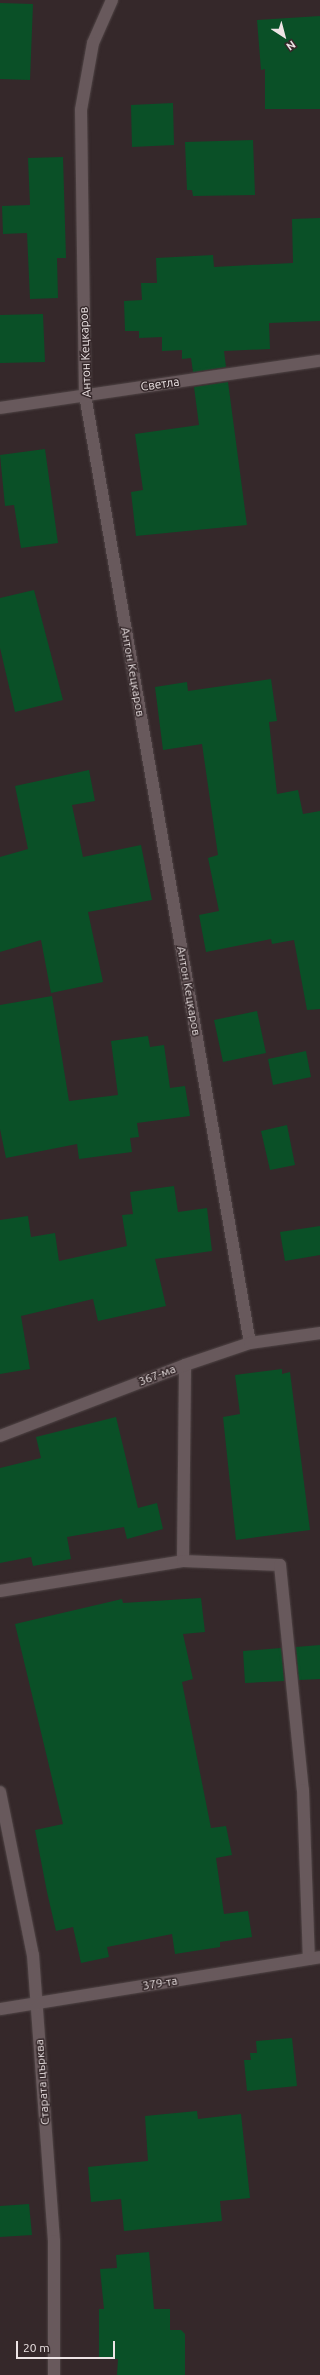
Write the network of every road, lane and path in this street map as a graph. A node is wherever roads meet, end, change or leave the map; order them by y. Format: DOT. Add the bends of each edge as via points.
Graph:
graph roads {
  1 [pos="112,0"];
  2 [pos="320,361"];
  3 [pos="85,395"];
  4 [pos="0,408"];
  5 [pos="320,1334"];
  6 [pos="250,1343"];
  7 [pos="185,1364"];
  8 [pos="0,1436"];
  9 [pos="183,1561"];
  10 [pos="0,1591"];
  11 [pos="0,1792"];
  12 [pos="314,1958"];
  13 [pos="36,2003"];
  14 [pos="0,2009"];
  15 [pos="54,2375"];
  1 -- 3 [label="street, Антон Кецкаров" via="93,43 81,110"];
  2 -- 3 [label="street, Светла"];
  3 -- 4 [label="street, Светла"];
  3 -- 6 [label="street, Антон Кецкаров"];
  5 -- 6 [label="street, 367-ма"];
  6 -- 7 [label="street, 367-ма"];
  7 -- 8 [label="street, 367-ма"];
  7 -- 9 [label="street"];
  9 -- 10 [label="street"];
  9 -- 12 [label="street" via="280,1565 303,1790"];
  11 -- 13 [label="street, Старата църква" via="33,1955"];
  12 -- 13 [label="street, 379-та"];
  13 -- 14 [label="street, 379-та"];
  13 -- 15 [label="street, Старата църква" via="54,2241"];
}
